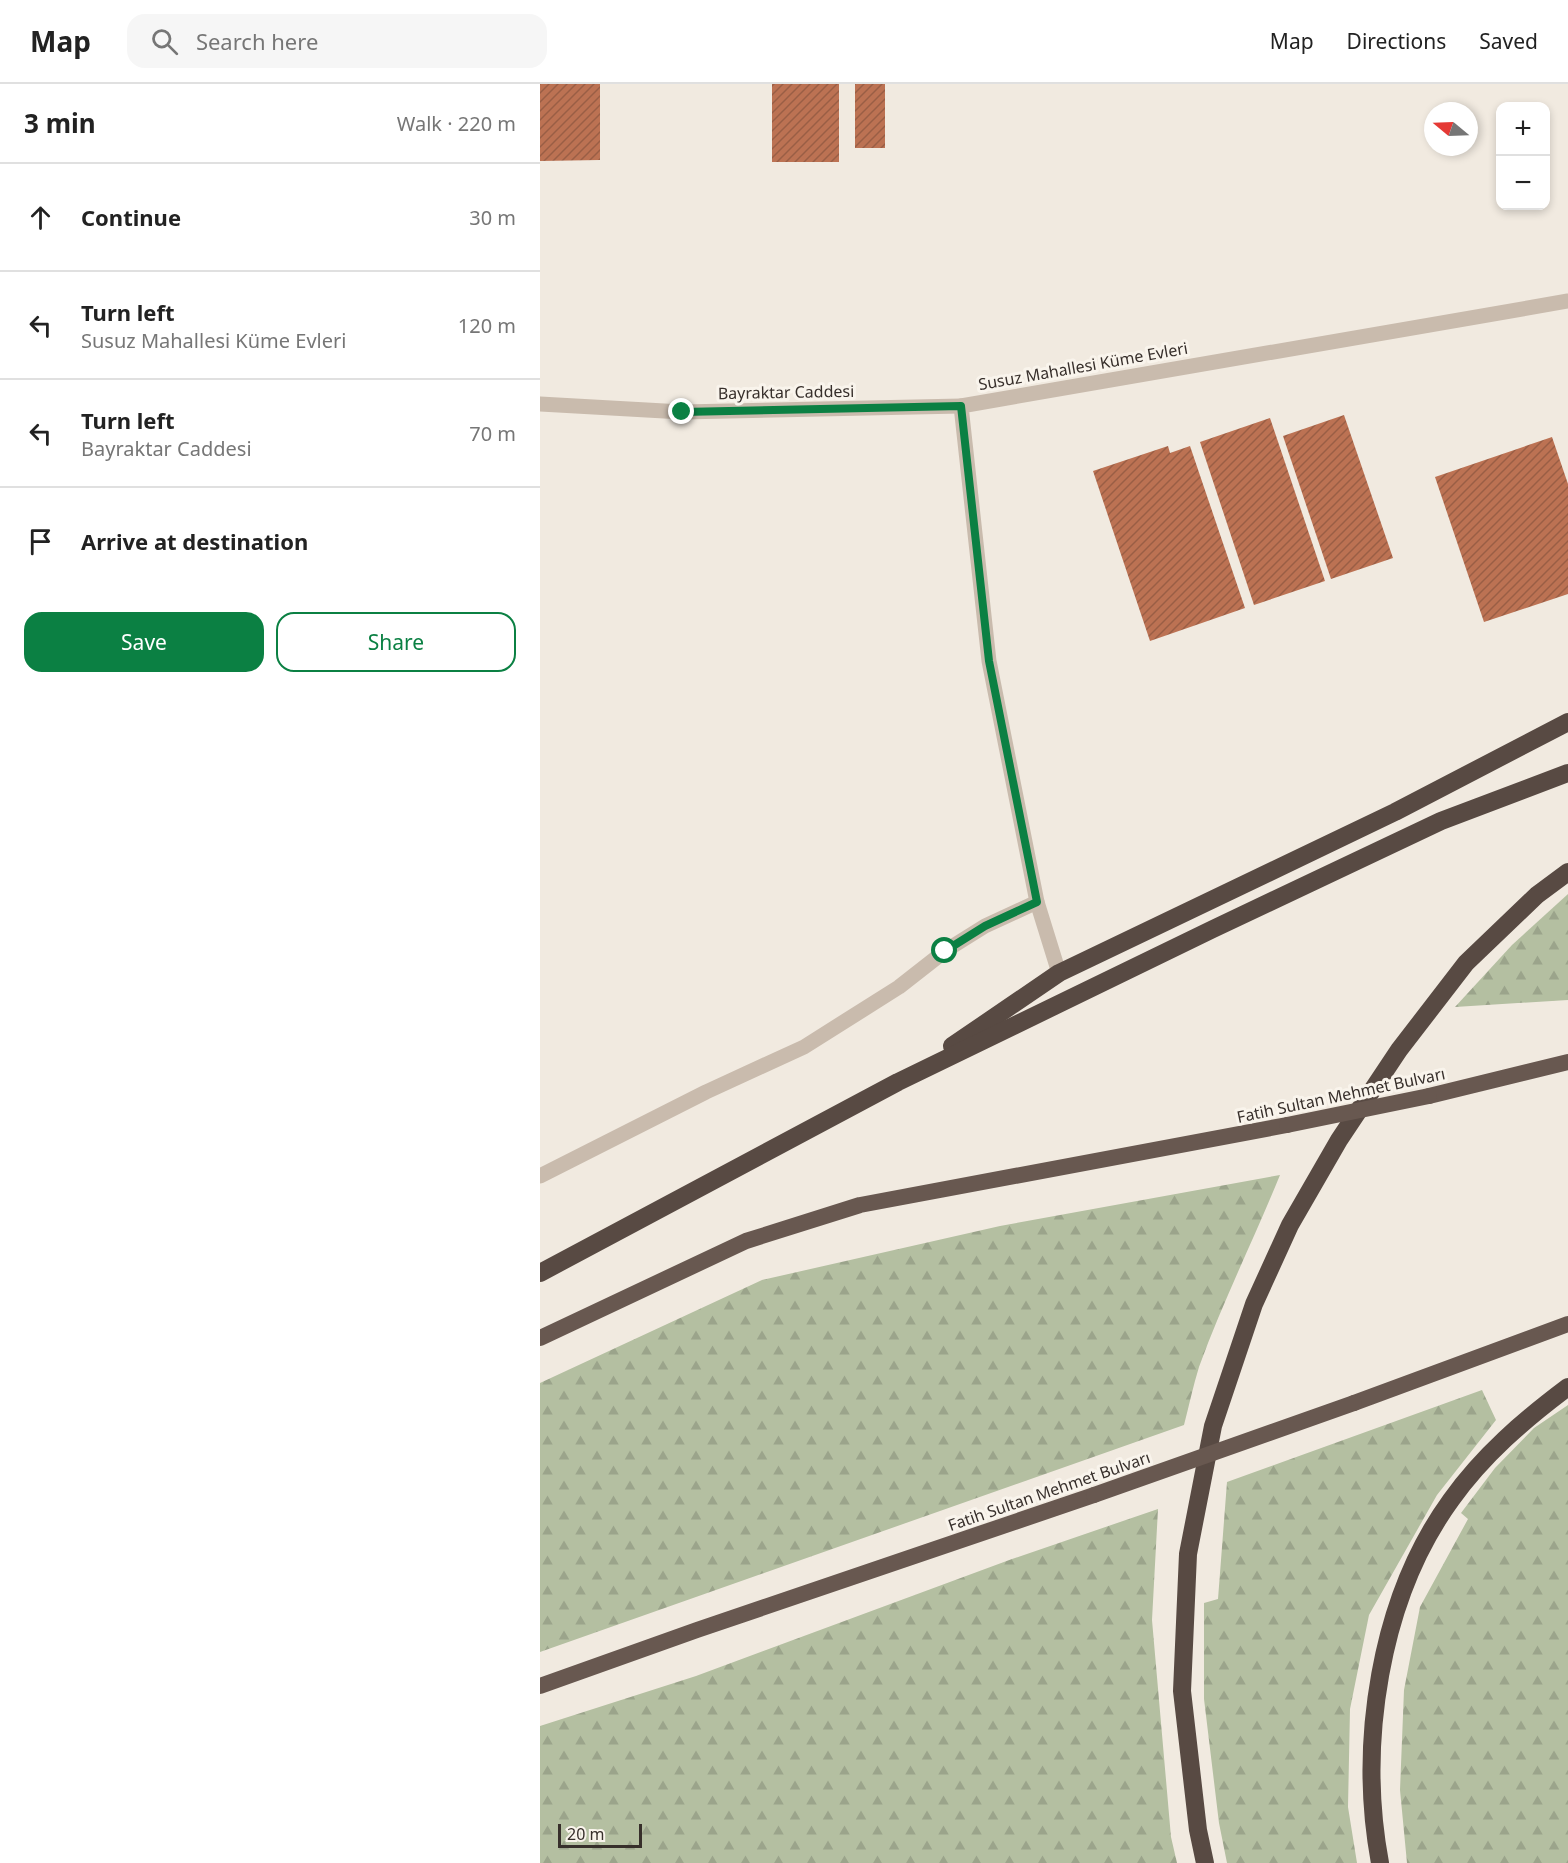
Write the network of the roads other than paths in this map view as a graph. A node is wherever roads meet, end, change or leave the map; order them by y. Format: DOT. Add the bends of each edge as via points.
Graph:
graph roads {
  1 [pos="1568,301"];
  2 [pos="540,404"];
  3 [pos="961,406"];
  4 [pos="1568,722"];
  5 [pos="1568,773"];
  6 [pos="1568,872"];
  7 [pos="1037,902"];
  8 [pos="1059,973"];
  9 [pos="1568,1062"];
  10 [pos="898,1082"];
  11 [pos="540,1176"];
  12 [pos="540,1273"];
  13 [pos="1568,1324"];
  14 [pos="540,1338"];
  15 [pos="1568,1387"];
  16 [pos="540,1686"];
  17 [pos="1205,1863"];
  18 [pos="1380,1863"];
  1 -- 3 [label="street, Susuz Mahallesi Küme Evleri"];
  2 -- 3 [label="street, Bayraktar Caddesi" via="682,412"];
  3 -- 7 [label="street, Susuz Mahallesi Küme Evleri" via="989,661"];
  4 -- 8 [label="highway" via="1395,812"];
  5 -- 10 [label="highway" via="1431,826"];
  6 -- 17 [label="highway" via="1537,895 1466,963 1398,1050 1290,1225 1254,1304 1213,1426 1188,1554 1182,1691"];
  7 -- 8 [label="street, Susuz Mahallesi Küme Evleri"];
  7 -- 11 [label="street" via="985,926 804,1047"];
  8 -- 10 [label="highway"];
  9 -- 14 [label="highway, Fatih Sultan Mehmet Bulvarı, bridge" via="1287,1125 860,1205 746,1241"];
  10 -- 12 [label="highway"];
  13 -- 16 [label="highway, Fatih Sultan Mehmet Bulvarı, bridge" via="1354,1404"];
  15 -- 18 [label="highway" via="1525,1419 1450,1501 1419,1554 1398,1602 1374,1726 1370,1790"];
}
